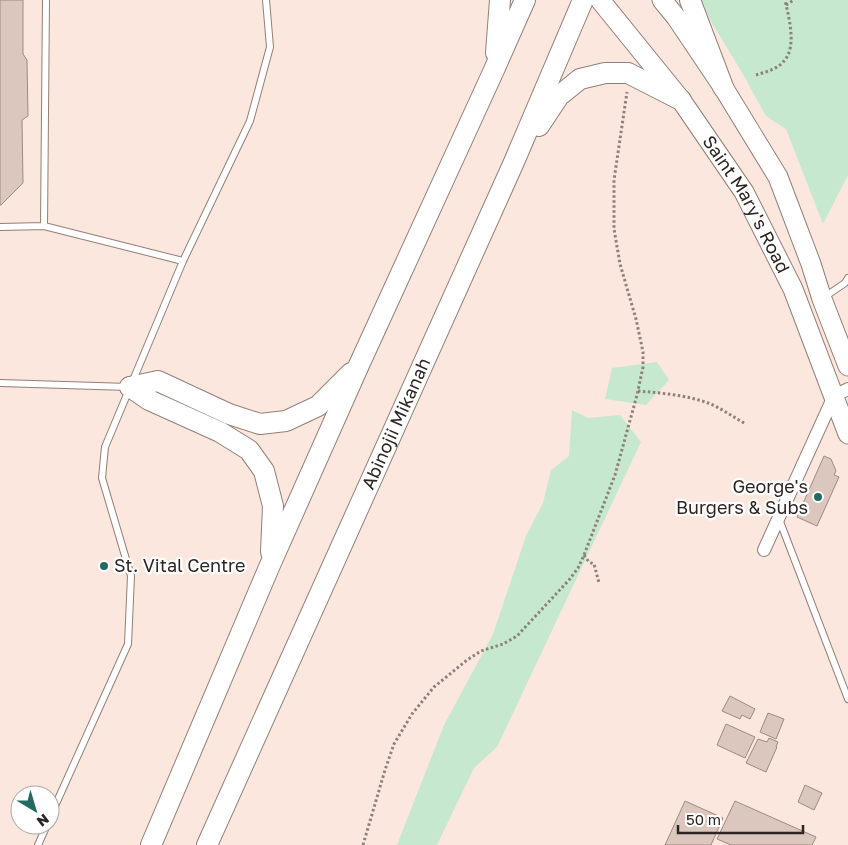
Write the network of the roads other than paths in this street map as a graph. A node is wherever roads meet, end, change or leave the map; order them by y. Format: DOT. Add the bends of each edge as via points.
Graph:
graph roads {
  1 [pos="46,0"];
  2 [pos="266,0"];
  3 [pos="500,0"];
  4 [pos="525,0"];
  5 [pos="583,0"];
  6 [pos="600,0"];
  7 [pos="662,0"];
  8 [pos="690,0"];
  9 [pos="494,70"];
  10 [pos="723,87"];
  11 [pos="681,100"];
  12 [pos="514,162"];
  13 [pos="44,226"];
  14 [pos="0,227"];
  15 [pos="183,261"];
  16 [pos="848,278"];
  17 [pos="822,299"];
  18 [pos="846,355"];
  19 [pos="359,365"];
  20 [pos="0,383"];
  21 [pos="130,387"];
  22 [pos="841,392"];
  23 [pos="848,434"];
  24 [pos="778,518"];
  25 [pos="764,550"];
  26 [pos="270,565"];
  27 [pos="848,699"];
  28 [pos="60,795"];
  29 [pos="151,845"];
  30 [pos="207,845"];
  1 -- 13 [label="lane"];
  2 -- 15 [label="lane" via="270,47 250,121"];
  3 -- 9 [label="main road"];
  4 -- 9 [label="main road"];
  5 -- 12 [label="main road, Abinojii Mikanah"];
  6 -- 11 [label="main road, Saint Mary's Road"];
  7 -- 10 [label="main road, Saint Mary's Road"];
  8 -- 10 [label="main road"];
  9 -- 19 [label="main road"];
  10 -- 17 [label="main road, Saint Mary's Road" via="778,177"];
  11 -- 12 [label="main road" via="628,73 605,73 580,79 559,96"];
  11 -- 22 [label="main road, Saint Mary's Road" via="744,192"];
  12 -- 30 [label="main road, Abinojii Mikanah"];
  13 -- 14 [label="lane"];
  13 -- 15 [label="lane"];
  15 -- 21 [label="lane"];
  16 -- 17 [label="lane"];
  17 -- 18 [label="main road, Saint Mary's Road"];
  19 -- 21 [label="main road" via="318,406 286,421 260,424 229,414 158,381"];
  19 -- 26 [label="main road"];
  20 -- 21 [label="lane"];
  21 -- 26 [label="main road" via="148,400 220,432 248,450 264,471 273,506"];
  21 -- 28 [label="lane" via="105,447 102,478 131,576 128,644"];
  22 -- 23 [label="main road, Saint Mary's Road"];
  22 -- 24 [label="street"];
  24 -- 25 [label="street"];
  24 -- 27 [label="lane"];
  26 -- 29 [label="main road"];
}
